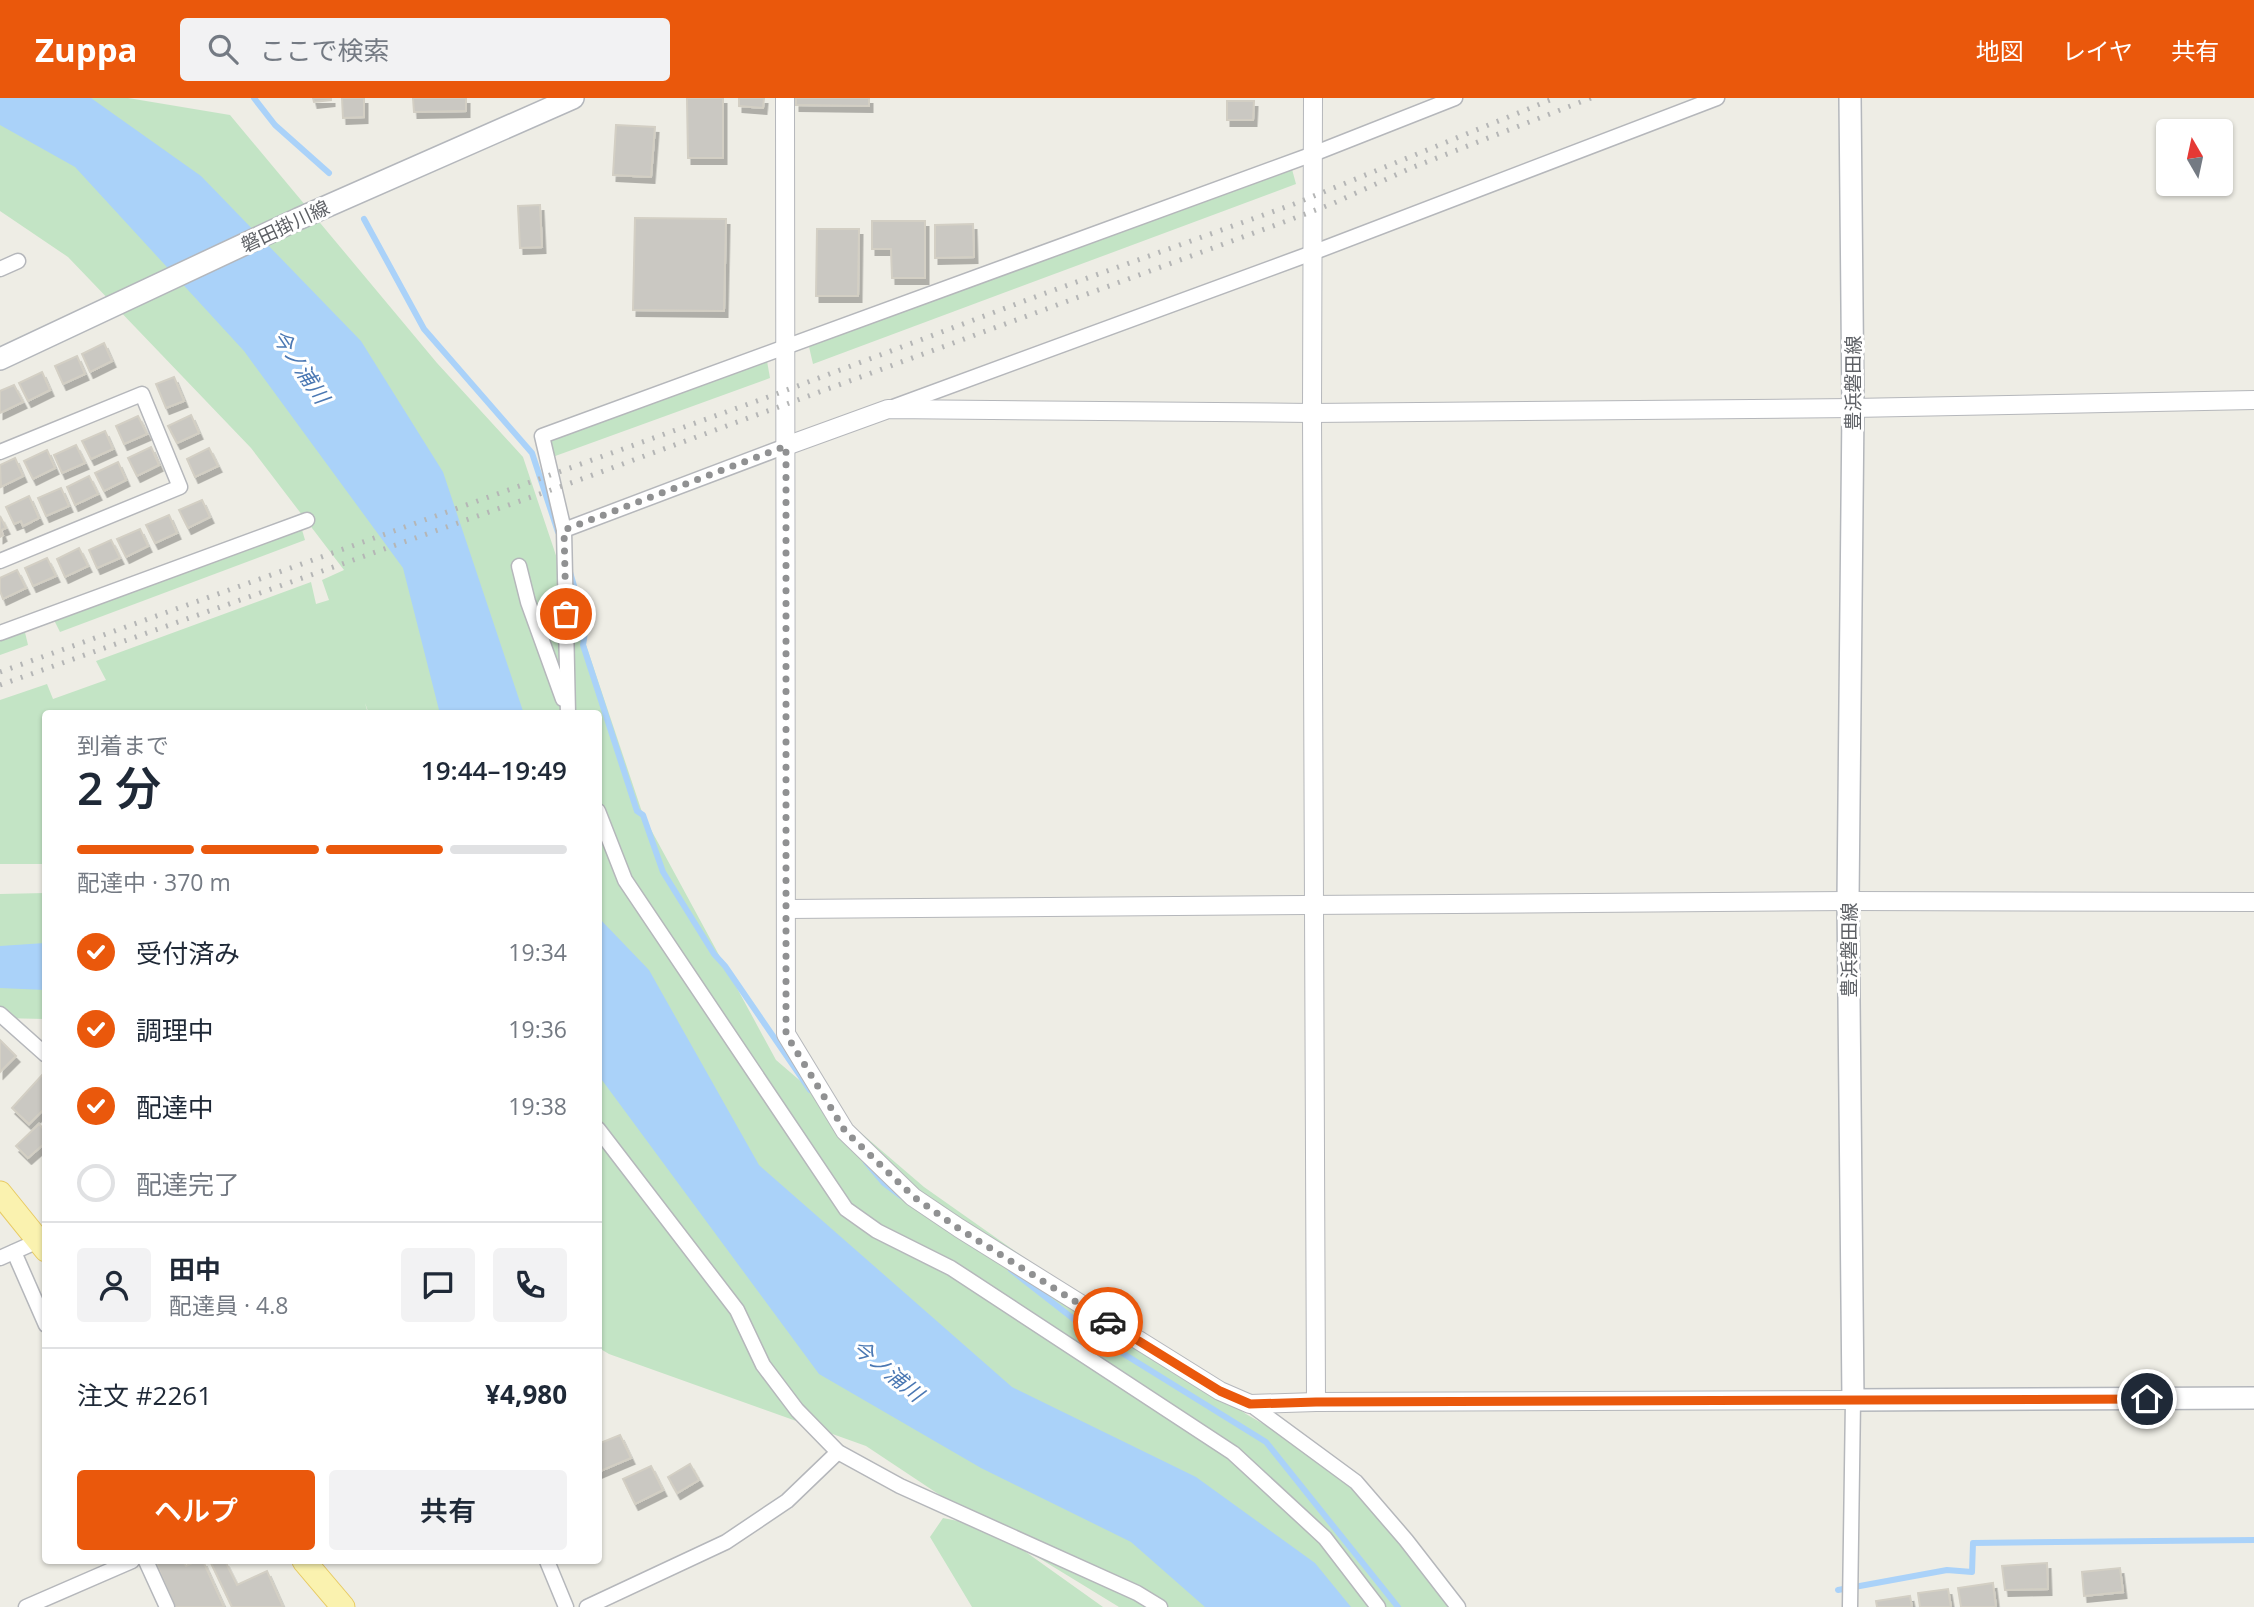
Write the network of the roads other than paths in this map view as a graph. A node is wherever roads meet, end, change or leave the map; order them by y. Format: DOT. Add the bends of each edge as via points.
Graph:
graph roads {
  1 [pos="573,98"];
  2 [pos="785,98"];
  3 [pos="1313,98"];
  4 [pos="1455,98"];
  5 [pos="1717,98"];
  6 [pos="1850,98"];
  7 [pos="1313,154"];
  8 [pos="1312,253"];
  9 [pos="18,261"];
  10 [pos="0,269"];
  11 [pos="785,346"];
  12 [pos="0,359"];
  13 [pos="2254,400"];
  14 [pos="1853,408"];
  15 [pos="888,409"];
  16 [pos="1312,413"];
  17 [pos="786,446"];
  18 [pos="0,452"];
  19 [pos="307,520"];
  20 [pos="564,530"];
  21 [pos="0,561"];
  22 [pos="519,566"];
  23 [pos="0,633"];
  24 [pos="567,710"];
  25 [pos="568,710"];
  26 [pos="602,821"];
  27 [pos="1848,901"];
  28 [pos="2254,902"];
  29 [pos="1315,904"];
  30 [pos="786,909"];
  31 [pos="0,1014"];
  32 [pos="42,1051"];
  33 [pos="602,1134"];
  34 [pos="0,1193"];
  35 [pos="42,1246"];
  36 [pos="14,1252"];
  37 [pos="0,1258"];
  38 [pos="42,1316"];
  39 [pos="2254,1398"];
  40 [pos="1853,1400"];
  41 [pos="1316,1402"];
  42 [pos="1250,1404"];
  43 [pos="838,1452"];
  44 [pos="125,1564"];
  45 [pos="147,1564"];
  46 [pos="307,1564"];
  47 [pos="548,1564"];
  48 [pos="26,1607"];
  49 [pos="167,1607"];
  50 [pos="343,1607"];
  51 [pos="566,1607"];
  52 [pos="587,1607"];
  53 [pos="1160,1607"];
  54 [pos="1378,1607"];
  55 [pos="1458,1607"];
  56 [pos="1850,1607"];
  1 -- 12 [label="main road, 磐田掛川線" via="298,219"];
  2 -- 11 [label="street"];
  3 -- 7 [label="street"];
  4 -- 7 [label="street"];
  5 -- 8 [label="street"];
  6 -- 14 [label="main road, 豊浜磐田線"];
  7 -- 8 [label="street"];
  7 -- 11 [label="street"];
  8 -- 15 [label="street"];
  8 -- 16 [label="street"];
  9 -- 10 [label="street"];
  11 -- 17 [label="street"];
  11 -- 20 [label="street" via="542,436"];
  13 -- 14 [label="street"];
  14 -- 16 [label="street"];
  14 -- 27 [label="main road, 豊浜磐田線"];
  15 -- 16 [label="street"];
  15 -- 17 [label="street"];
  16 -- 29 [label="street"];
  17 -- 20 [label="street"];
  17 -- 30 [label="street"];
  18 -- 21 [label="street" via="142,394 180,487"];
  19 -- 23 [label="street"];
  20 -- 25 [label="street"];
  22 -- 24 [label="street"];
  26 -- 54 [label="street" via="625,880 846,1209 877,1231 951,1268 1233,1453 1325,1538"];
  27 -- 28 [label="street"];
  27 -- 29 [label="street"];
  27 -- 40 [label="main road, 豊浜磐田線"];
  29 -- 30 [label="street"];
  29 -- 41 [label="street"];
  30 -- 42 [label="street" via="786,1034 845,1131 914,1197 958,1228 1220,1391"];
  31 -- 32 [label="street"];
  33 -- 43 [label="street" via="737,1310 763,1365 797,1410"];
  34 -- 35 [label="main road"];
  35 -- 36 [label="street"];
  36 -- 37 [label="street"];
  36 -- 38 [label="street"];
  39 -- 40 [label="main road"];
  40 -- 41 [label="street"];
  40 -- 56 [label="street"];
  41 -- 42 [label="street"];
  42 -- 55 [label="street" via="1356,1482"];
  43 -- 52 [label="street" via="787,1501 726,1542"];
  43 -- 53 [label="street" via="900,1486"];
  44 -- 48 [label="street"];
  45 -- 49 [label="street"];
  46 -- 50 [label="main road"];
  47 -- 51 [label="street"];
}
